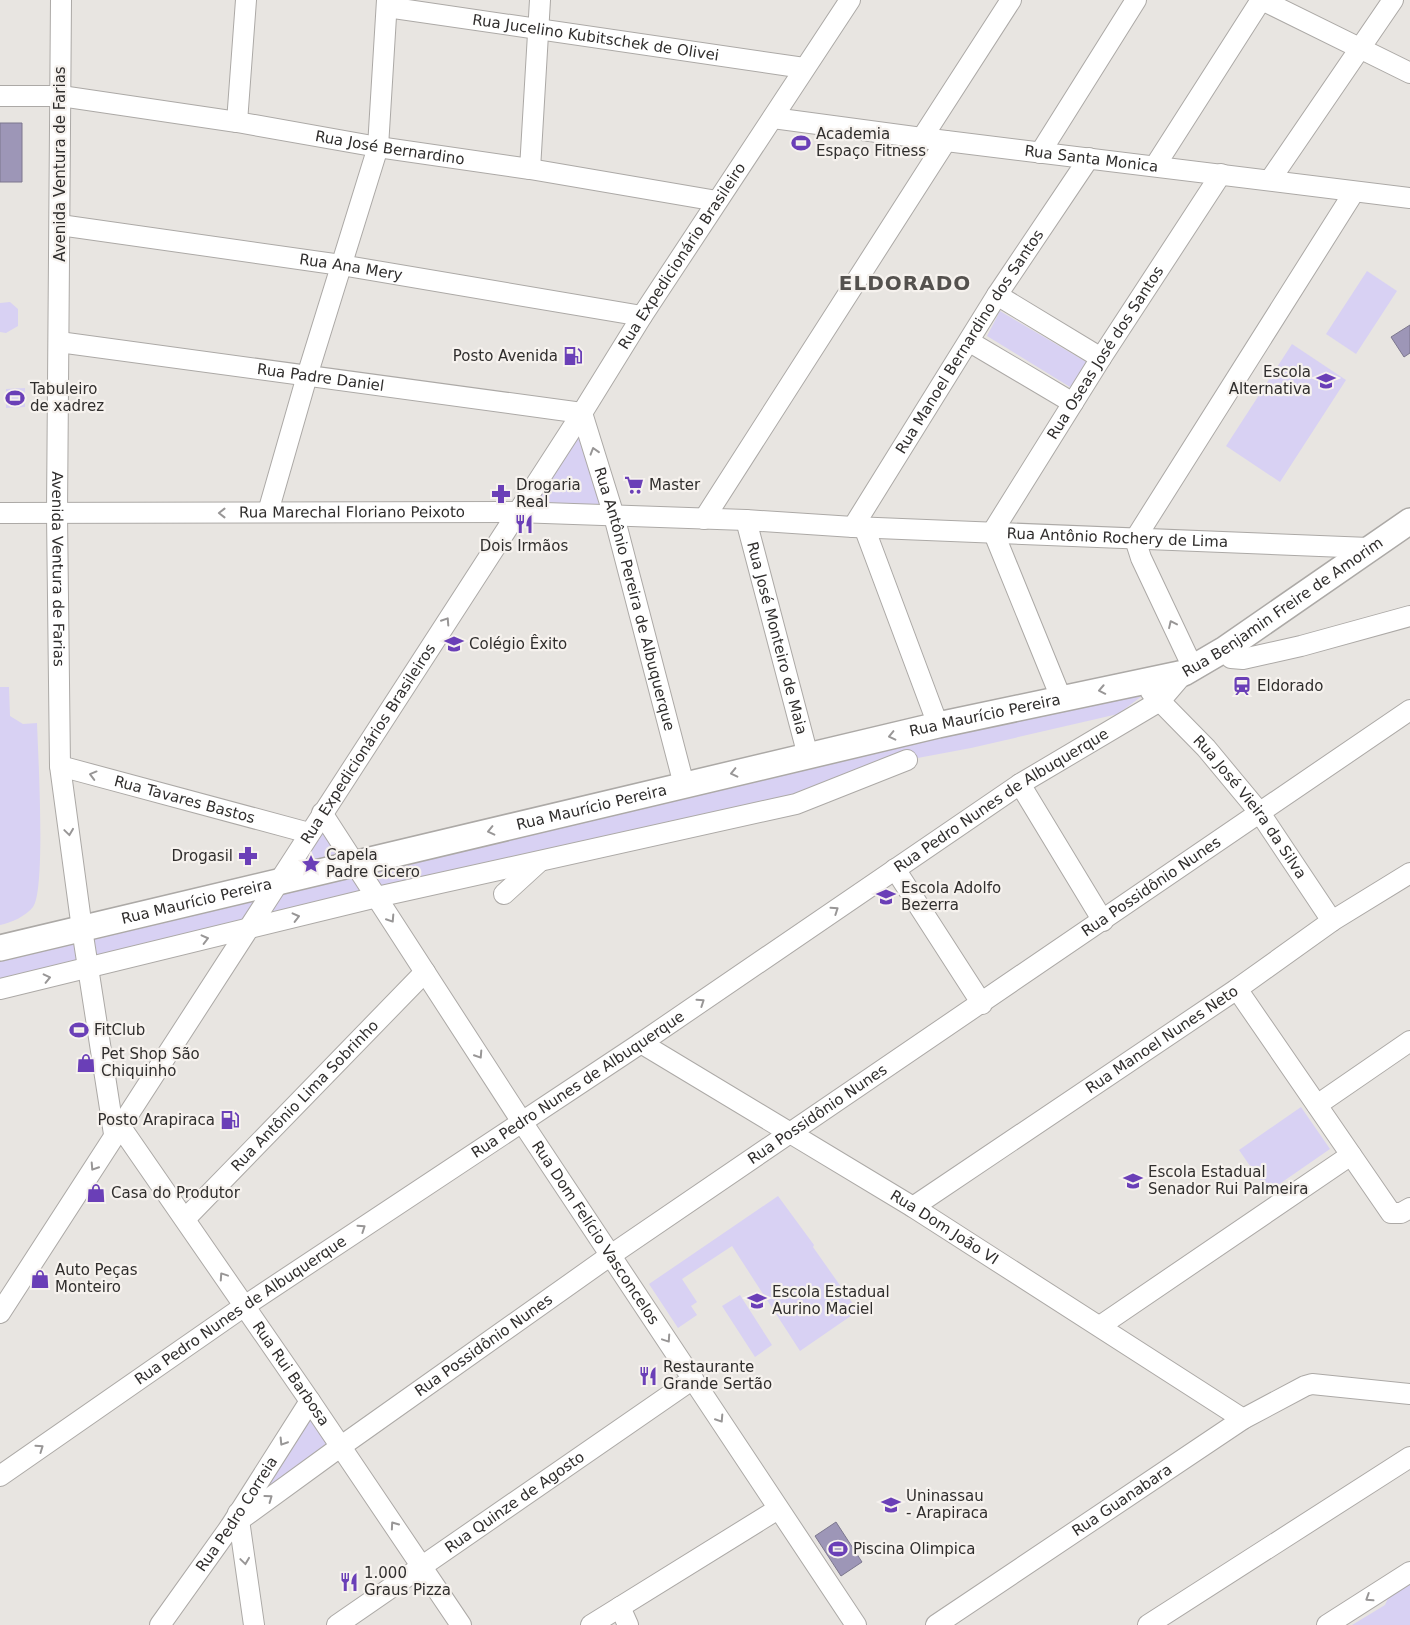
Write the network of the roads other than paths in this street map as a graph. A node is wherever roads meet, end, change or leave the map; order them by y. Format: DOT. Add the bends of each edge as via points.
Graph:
graph roads {
  1 [pos="61,0"];
  2 [pos="246,0"];
  3 [pos="540,0"];
  4 [pos="850,0"];
  5 [pos="1011,0"];
  6 [pos="1136,0"];
  7 [pos="1261,0"];
  8 [pos="1393,0"];
  9 [pos="387,4"];
  10 [pos="540,30"];
  11 [pos="1361,50"];
  12 [pos="804,68"];
  13 [pos="1410,74"];
  14 [pos="0,96"];
  15 [pos="61,96"];
  16 [pos="773,118"];
  17 [pos="237,122"];
  18 [pos="922,138"];
  19 [pos="946,141"];
  20 [pos="378,147"];
  21 [pos="1040,153"];
  22 [pos="1089,158"];
  23 [pos="1155,166"];
  24 [pos="530,169"];
  25 [pos="1221,174"];
  26 [pos="1270,180"];
  27 [pos="1354,192"];
  28 [pos="1408,192"];
  29 [pos="717,201"];
  30 [pos="60,224"];
  31 [pos="341,265"];
  32 [pos="997,295"];
  33 [pos="642,316"];
  34 [pos="59,342"];
  35 [pos="970,342"];
  36 [pos="1102,358"];
  37 [pos="306,376"];
  38 [pos="1073,403"];
  39 [pos="582,413"];
  40 [pos="268,512"];
  41 [pos="516,512"];
  42 [pos="0,513"];
  43 [pos="57,514"];
  44 [pos="614,516"];
  45 [pos="704,520"];
  46 [pos="746,520"];
  47 [pos="1410,521"];
  48 [pos="859,527"];
  49 [pos="993,531"];
  50 [pos="1135,539"];
  51 [pos="1369,548"];
  52 [pos="1410,616"];
  53 [pos="1225,649"];
  54 [pos="1189,671"];
  55 [pos="1143,682"];
  56 [pos="1061,698"];
  57 [pos="1160,701"];
  58 [pos="1410,710"];
  59 [pos="938,726"];
  60 [pos="808,756"];
  61 [pos="907,760"];
  62 [pos="60,766"];
  63 [pos="1020,784"];
  64 [pos="684,785"];
  65 [pos="322,813"];
  66 [pos="1260,813"];
  67 [pos="309,833"];
  68 [pos="541,860"];
  69 [pos="355,863"];
  70 [pos="895,869"];
  71 [pos="1410,873"];
  72 [pos="276,883"];
  73 [pos="504,894"];
  74 [pos="377,897"];
  75 [pos="1102,920"];
  76 [pos="1332,921"];
  77 [pos="82,929"];
  78 [pos="249,929"];
  79 [pos="0,948"];
  80 [pos="90,967"];
  81 [pos="425,972"];
  82 [pos="0,989"];
  83 [pos="1237,989"];
  84 [pos="982,1004"];
  85 [pos="1410,1041"];
  86 [pos="641,1043"];
  87 [pos="107,1078"];
  88 [pos="140,1095"];
  89 [pos="1317,1105"];
  90 [pos="522,1122"];
  91 [pos="117,1130"];
  92 [pos="792,1133"];
  93 [pos="1351,1155"];
  94 [pos="914,1207"];
  95 [pos="1402,1211"];
  96 [pos="185,1219"];
  97 [pos="611,1255"];
  98 [pos="243,1307"];
  99 [pos="0,1313"];
  100 [pos="1100,1326"];
  101 [pos="693,1379"];
  102 [pos="1410,1394"];
  103 [pos="310,1401"];
  104 [pos="1244,1419"];
  105 [pos="340,1447"];
  106 [pos="1410,1457"];
  107 [pos="0,1476"];
  108 [pos="778,1509"];
  109 [pos="236,1520"];
  110 [pos="422,1565"];
  111 [pos="1410,1572"];
  112 [pos="364,1616"];
  113 [pos="624,1616"];
  114 [pos="166,1621"];
  115 [pos="254,1625"];
  116 [pos="337,1625"];
  117 [pos="461,1625"];
  118 [pos="591,1625"];
  119 [pos="856,1625"];
  120 [pos="936,1625"];
  121 [pos="1148,1625"];
  122 [pos="1327,1625"];
  1 -- 15 [label="street, Avenida Ventura de Farias"];
  2 -- 17 [label="street"];
  3 -- 10 [label="street"];
  4 -- 12 [label="street, Rua Expedicionário Brasileiro"];
  5 -- 18 [label="street"];
  6 -- 21 [label="street"];
  7 -- 11 [label="street"];
  7 -- 23 [label="street"];
  8 -- 11 [label="street"];
  9 -- 10 [label="street, Rua Jucelino Kubitschek de Olivei"];
  9 -- 20 [label="street"];
  10 -- 12 [label="street, Rua Jucelino Kubitschek de Olivei"];
  10 -- 24 [label="street"];
  11 -- 13 [label="street"];
  11 -- 26 [label="street"];
  12 -- 16 [label="street, Rua Expedicionário Brasileiro"];
  14 -- 15 [label="street, Rua José Bernardino"];
  15 -- 17 [label="street, Rua José Bernardino"];
  15 -- 30 [label="street, Avenida Ventura de Farias"];
  16 -- 18 [label="street, Rua Santa Monica"];
  16 -- 29 [label="street, Rua Expedicionário Brasileiro"];
  17 -- 20 [label="street, Rua José Bernardino"];
  18 -- 19 [label="street, Rua Santa Monica"];
  19 -- 21 [label="street, Rua Santa Monica"];
  19 -- 45 [label="street"];
  20 -- 24 [label="street, Rua José Bernardino"];
  20 -- 31 [label="street"];
  21 -- 22 [label="street, Rua Santa Monica"];
  22 -- 23 [label="street, Rua Santa Monica"];
  22 -- 32 [label="street, Rua Manoel Bernardino dos Santos"];
  23 -- 25 [label="street, Rua Santa Monica"];
  24 -- 29 [label="street, Rua José Bernardino"];
  25 -- 26 [label="street, Rua Santa Monica"];
  25 -- 36 [label="street, Rua Oseas José dos Santos"];
  26 -- 27 [label="street, Rua Santa Monica"];
  27 -- 28 [label="street, Rua Santa Monica"];
  27 -- 50 [label="street"];
  29 -- 33 [label="street, Rua Expedicionário Brasileiro"];
  30 -- 31 [label="street, Rua Ana Mery"];
  30 -- 34 [label="street, Avenida Ventura de Farias"];
  31 -- 33 [label="street, Rua Ana Mery"];
  31 -- 37 [label="street"];
  32 -- 35 [label="street, Rua Manoel Bernardino dos Santos"];
  32 -- 36 [label="street"];
  33 -- 39 [label="street, Rua Expedicionário Brasileiro"];
  34 -- 37 [label="street, Rua Padre Daniel"];
  34 -- 43 [label="street, Avenida Ventura de Farias"];
  35 -- 38 [label="street"];
  35 -- 48 [label="street, Rua Manoel Bernardino dos Santos"];
  36 -- 38 [label="street, Rua Oseas José dos Santos"];
  37 -- 39 [label="street, Rua Padre Daniel"];
  37 -- 40 [label="street"];
  38 -- 49 [label="street, Rua Oseas José dos Santos"];
  39 -- 41 [label="street, Rua Expedicionário Brasileiro"];
  44 -- 39 [label="street, Rua Antônio Pereira de Albuquerque, one-way"];
  40 -- 41 [label="street, Rua Marechal Floriano Peixoto"];
  40 -- 43 [label="street, Rua Marechal Floriano Peixoto, one-way"];
  41 -- 44 [label="street, Rua Marechal Floriano Peixoto"];
  65 -- 41 [label="street, Rua Expedicionários Brasileiros, one-way"];
  42 -- 43 [label="street, Rua Marechal Floriano Peixoto"];
  43 -- 62 [label="street, Avenida Ventura de Farias"];
  44 -- 45 [label="street, Rua Marechal Floriano Peixoto"];
  44 -- 64 [label="street, Rua Antônio Pereira de Albuquerque"];
  45 -- 46 [label="street, Rua Antônio Rochery de Lima"];
  46 -- 48 [label="street, Rua Antônio Rochery de Lima"];
  46 -- 60 [label="street, Rua José Monteiro de Maia"];
  47 -- 51 [label="main road, Rua Benjamin Freire de Amorim"];
  48 -- 49 [label="street, Rua Antônio Rochery de Lima"];
  48 -- 59 [label="street"];
  49 -- 50 [label="street, Rua Antônio Rochery de Lima"];
  49 -- 56 [label="street"];
  50 -- 51 [label="street, Rua Antônio Rochery de Lima"];
  54 -- 50 [label="street, one-way"];
  51 -- 53 [label="main road, Rua Benjamin Freire de Amorim"];
  52 -- 53 [label="street" via="1243,659 1231,658"];
  53 -- 54 [label="main road, Rua Benjamin Freire de Amorim"];
  54 -- 55 [label="main road, Rua Maurício Pereira"];
  54 -- 57 [label="street, Rua Benjamin Freire de Amorim"];
  55 -- 56 [label="main road, Rua Maurício Pereira, one-way"];
  55 -- 57 [label="street, Rua José Vieira da Silva"];
  56 -- 59 [label="main road, Rua Maurício Pereira"];
  57 -- 63 [label="street, Rua Pedro Nunes de Albuquerque"];
  57 -- 66 [label="street, Rua José Vieira da Silva" via="1206,748"];
  58 -- 66 [label="street, Rua Possidônio Nunes"];
  59 -- 60 [label="main road, Rua Maurício Pereira, one-way"];
  60 -- 64 [label="main road, Rua Maurício Pereira, one-way"];
  61 -- 68 [label="street" via="796,804"];
  67 -- 62 [label="street, Rua Tavares Bastos, one-way"];
  62 -- 77 [label="street, Avenida Ventura de Farias, one-way"];
  63 -- 70 [label="street, Rua Pedro Nunes de Albuquerque"];
  63 -- 75 [label="street"];
  64 -- 69 [label="main road, Rua Maurício Pereira, one-way"];
  65 -- 67 [label="street, Rua Expedicionários Brasileiros"];
  65 -- 69 [label="street, Rua Dom Felício Vasconcelos"];
  66 -- 75 [label="street, Rua Possidônio Nunes"];
  66 -- 76 [label="street, Rua José Vieira da Silva"];
  67 -- 72 [label="street, Rua Expedicionários Brasileiros"];
  68 -- 73 [label="street"];
  68 -- 74 [label="street"];
  69 -- 72 [label="main road, Rua Maurício Pereira"];
  69 -- 74 [label="street, Rua Dom Felício Vasconcelos"];
  70 -- 84 [label="street"];
  86 -- 70 [label="street, Rua Pedro Nunes de Albuquerque, one-way"];
  71 -- 76 [label="street, Rua Manoel Nunes Neto"];
  72 -- 77 [label="main road, Rua Maurício Pereira"];
  72 -- 78 [label="street, Rua Expedicionários Brasileiros"];
  78 -- 74 [label="street, one-way"];
  74 -- 81 [label="street, Rua Dom Felício Vasconcelos, one-way"];
  75 -- 84 [label="street, Rua Possidônio Nunes"];
  76 -- 83 [label="street, Rua Manoel Nunes Neto"];
  77 -- 79 [label="main road, Rua Maurício Pereira"];
  77 -- 80 [label="street, Avenida Ventura de Farias"];
  80 -- 78 [label="street, one-way"];
  78 -- 88 [label="street, Rua Expedicionários Brasileiros"];
  82 -- 80 [label="street, one-way"];
  80 -- 87 [label="street, Avenida Ventura de Farias"];
  81 -- 90 [label="street, Rua Dom Felício Vasconcelos, one-way"];
  81 -- 96 [label="street, Rua Antônio Lima Sobrinho"];
  83 -- 89 [label="street"];
  83 -- 94 [label="street, Rua Manoel Nunes Neto"];
  84 -- 92 [label="street, Rua Possidônio Nunes"];
  85 -- 89 [label="street"];
  86 -- 90 [label="street, Rua Pedro Nunes de Albuquerque"];
  86 -- 92 [label="street, Rua Dom João VI"];
  87 -- 88 [label="street" via="123,1093"];
  87 -- 91 [label="street, Avenida Ventura de Farias"];
  88 -- 91 [label="street, Rua Expedicionários Brasileiros"];
  89 -- 93 [label="street"];
  90 -- 97 [label="street, Rua Dom Felício Vasconcelos"];
  98 -- 90 [label="street, Rua Pedro Nunes de Albuquerque, one-way"];
  91 -- 96 [label="street, Rua Rui Barbosa"];
  91 -- 99 [label="street, Rua Expedicionários Brasileiros, one-way"];
  92 -- 94 [label="street, Rua Dom João VI"];
  92 -- 97 [label="street, Rua Possidônio Nunes"];
  93 -- 95 [label="street"];
  93 -- 100 [label="street"];
  94 -- 100 [label="street, Rua Dom João VI"];
  98 -- 96 [label="street, Rua Rui Barbosa, one-way"];
  97 -- 101 [label="street, Rua Dom Felício Vasconcelos, one-way"];
  97 -- 105 [label="street, Rua Possidônio Nunes"];
  98 -- 103 [label="street, Rua Rui Barbosa"];
  107 -- 98 [label="street, Rua Pedro Nunes de Albuquerque, one-way"];
  100 -- 104 [label="street, Rua Dom João VI"];
  101 -- 108 [label="street, Rua Dom Felício Vasconcelos, one-way"];
  101 -- 110 [label="street, Rua Quinze de Agosto"];
  102 -- 104 [label="street, Rua Guanabara" via="1312,1384"];
  103 -- 105 [label="street, Rua Rui Barbosa"];
  103 -- 109 [label="street, Rua Pedro Correia, one-way"];
  104 -- 120 [label="street, Rua Guanabara"];
  109 -- 105 [label="street, Rua Possidônio Nunes, one-way"];
  110 -- 105 [label="street, Rua Rui Barbosa, one-way"];
  106 -- 121 [label="street"];
  108 -- 113 [label="street"];
  108 -- 119 [label="street, Rua Dom Felício Vasconcelos"];
  109 -- 114 [label="street, Rua Pedro Correia"];
  109 -- 115 [label="street, one-way"];
  110 -- 112 [label="street, Rua Quinze de Agosto"];
  110 -- 117 [label="street, Rua Rui Barbosa"];
  111 -- 122 [label="street, one-way"];
  112 -- 116 [label="street, Rua Quinze de Agosto"];
  113 -- 118 [label="street"];
}
